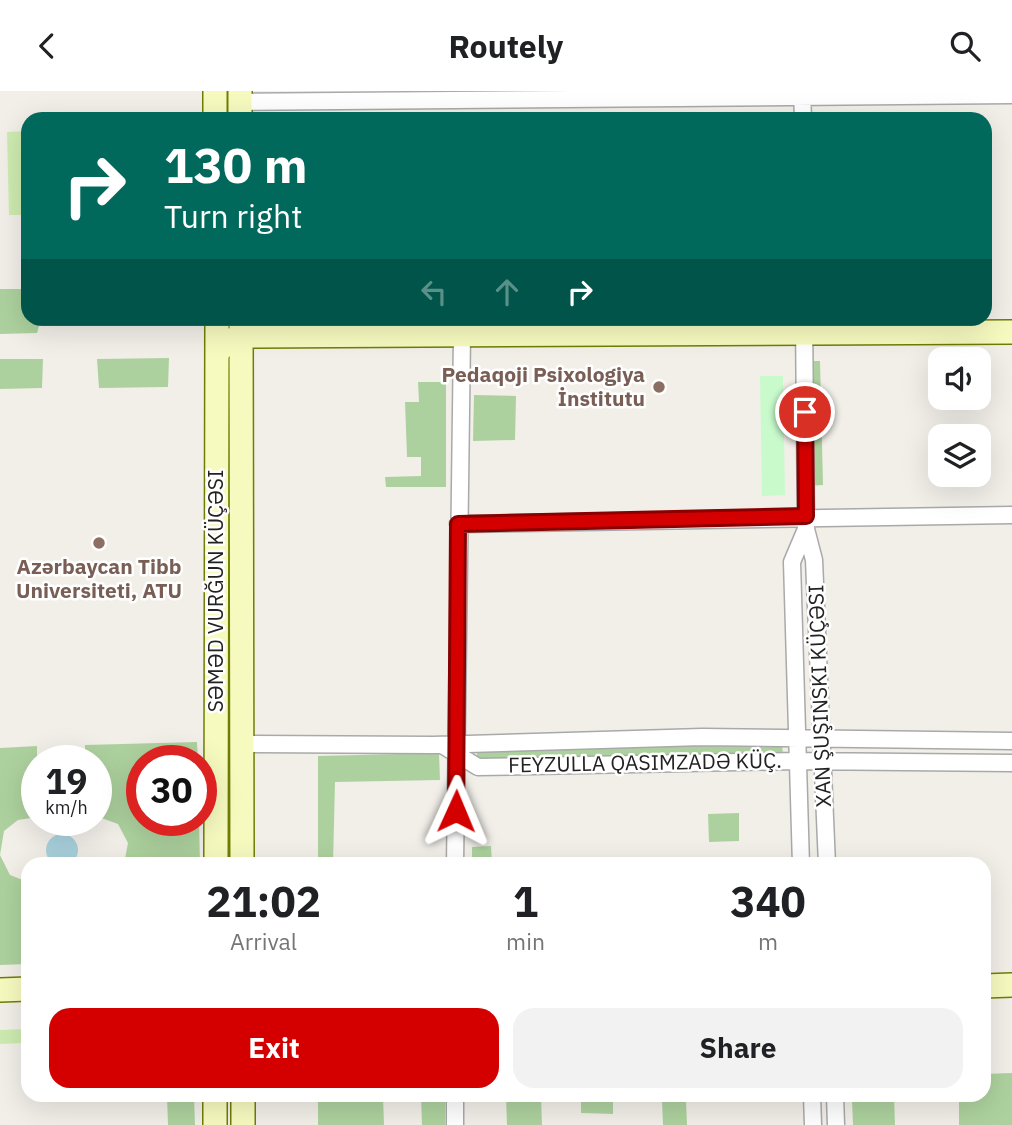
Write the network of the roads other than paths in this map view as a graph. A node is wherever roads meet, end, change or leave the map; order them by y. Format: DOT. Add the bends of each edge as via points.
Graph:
graph roads {
  1 [pos="215,91"];
  2 [pos="802,94"];
  3 [pos="1012,95"];
  4 [pos="240,104"];
  5 [pos="215,112"];
  6 [pos="803,112"];
  7 [pos="217,326"];
  8 [pos="804,326"];
  9 [pos="241,327"];
  10 [pos="1012,332"];
  11 [pos="462,335"];
  12 [pos="217,355"];
  13 [pos="1012,515"];
  14 [pos="806,522"];
  15 [pos="458,524"];
  16 [pos="796,738"];
  17 [pos="821,740"];
  18 [pos="1012,741"];
  19 [pos="242,744"];
  20 [pos="452,748"];
  21 [pos="797,761"];
  22 [pos="822,761"];
  23 [pos="1012,763"];
  24 [pos="216,857"];
  25 [pos="242,857"];
  26 [pos="456,857"];
  27 [pos="801,857"];
  28 [pos="827,857"];
  29 [pos="1012,985"];
  30 [pos="991,986"];
  31 [pos="21,989"];
  32 [pos="0,990"];
  33 [pos="215,1102"];
  34 [pos="243,1102"];
  35 [pos="455,1102"];
  36 [pos="812,1102"];
  37 [pos="835,1102"];
  38 [pos="215,1125"];
  39 [pos="243,1125"];
  40 [pos="455,1125"];
  41 [pos="813,1125"];
  42 [pos="836,1125"];
  1 -- 5 [label="main road"];
  2 -- 3 [label="street"];
  2 -- 4 [label="street"];
  2 -- 6 [label="street"];
  7 -- 12 [label="main road, SƏMƏD VURĞUN KÜÇƏSI"];
  8 -- 10 [label="main road"];
  8 -- 11 [label="main road"];
  8 -- 14 [label="street"];
  9 -- 11 [label="main road"];
  9 -- 12 [label="main road" via="223,342"];
  9 -- 19 [label="main road, SƏMƏD VURĞUN KÜÇƏSI"];
  11 -- 15 [label="street"];
  12 -- 24 [label="main road, SƏMƏD VURĞUN KÜÇƏSI"];
  13 -- 14 [label="street"];
  14 -- 15 [label="street"];
  14 -- 16 [label="street" via="792,562"];
  14 -- 17 [label="street, XAN ŞUŞINSKI KÜÇƏSI" via="814,560"];
  15 -- 20 [label="street"];
  16 -- 17 [label="street"];
  16 -- 20 [label="street"];
  16 -- 21 [label="street"];
  17 -- 18 [label="street"];
  17 -- 22 [label="street, XAN ŞUŞINSKI KÜÇƏSI"];
  19 -- 20 [label="street"];
  19 -- 25 [label="main road, SƏMƏD VURĞUN KÜÇƏSI"];
  20 -- 21 [label="street" via="478,767"];
  20 -- 26 [label="street"];
  21 -- 22 [label="street"];
  21 -- 27 [label="street"];
  22 -- 23 [label="street"];
  22 -- 28 [label="street, XAN ŞUŞINSKI KÜÇƏSI"];
  29 -- 30 [label="main road"];
  31 -- 32 [label="main road"];
  33 -- 38 [label="main road"];
  34 -- 39 [label="main road"];
  35 -- 40 [label="street"];
  36 -- 41 [label="street"];
  37 -- 42 [label="street"];
}
